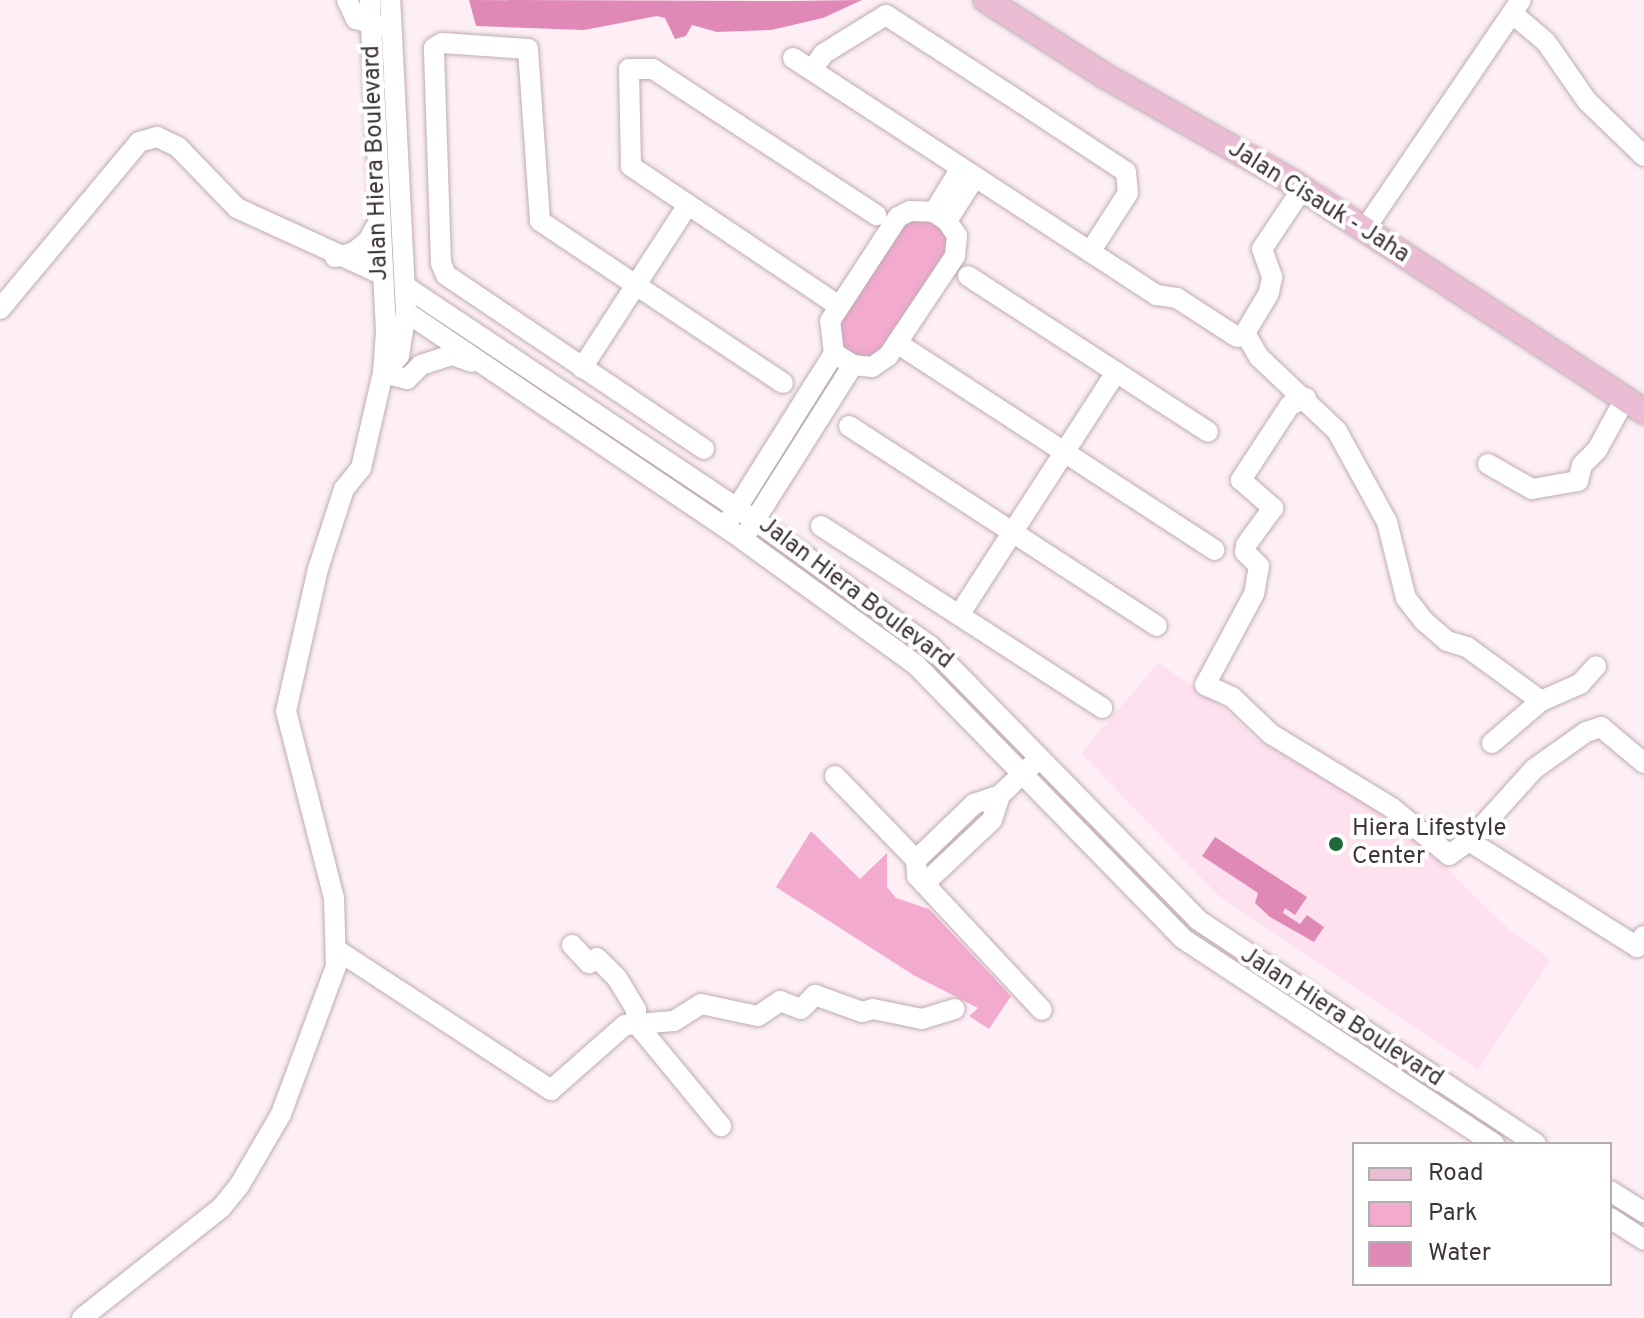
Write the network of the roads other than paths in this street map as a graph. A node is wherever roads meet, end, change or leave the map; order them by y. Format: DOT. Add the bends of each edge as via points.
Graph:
graph roads {
  1 [pos="347,0"];
  2 [pos="370,0"];
  3 [pos="390,0"];
  4 [pos="987,1"];
  5 [pos="1517,7"];
  6 [pos="381,26"];
  7 [pos="793,58"];
  8 [pos="812,70"];
  9 [pos="1644,156"];
  10 [pos="968,173"];
  11 [pos="1302,189"];
  12 [pos="688,205"];
  13 [pos="876,215"];
  14 [pos="940,216"];
  15 [pos="379,221"];
  16 [pos="1364,230"];
  17 [pos="1090,252"];
  18 [pos="335,257"];
  19 [pos="968,276"];
  20 [pos="382,282"];
  21 [pos="636,285"];
  22 [pos="405,286"];
  23 [pos="839,306"];
  24 [pos="0,309"];
  25 [pos="406,312"];
  26 [pos="385,314"];
  27 [pos="1237,337"];
  28 [pos="897,343"];
  29 [pos="834,353"];
  30 [pos="853,365"];
  31 [pos="582,368"];
  32 [pos="490,369"];
  33 [pos="1116,372"];
  34 [pos="383,373"];
  35 [pos="783,383"];
  36 [pos="1306,398"];
  37 [pos="1635,404"];
  38 [pos="849,426"];
  39 [pos="1208,432"];
  40 [pos="778,442"];
  41 [pos="704,449"];
  42 [pos="1065,452"];
  43 [pos="796,454"];
  44 [pos="1488,464"];
  45 [pos="737,508"];
  46 [pos="755,520"];
  47 [pos="821,526"];
  48 [pos="724,528"];
  49 [pos="1013,533"];
  50 [pos="742,539"];
  51 [pos="1215,550"];
  52 [pos="959,615"];
  53 [pos="1157,626"];
  54 [pos="1596,666"];
  55 [pos="1541,701"];
  56 [pos="1102,708"];
  57 [pos="1492,743"];
  58 [pos="1041,756"];
  59 [pos="1644,763"];
  60 [pos="1024,772"];
  61 [pos="835,776"];
  62 [pos="1000,795"];
  63 [pos="1469,841"];
  64 [pos="916,860"];
  65 [pos="924,884"];
  66 [pos="572,945"];
  67 [pos="1642,945"];
  68 [pos="337,950"];
  69 [pos="955,1009"];
  70 [pos="1042,1010"];
  71 [pos="636,1023"];
  72 [pos="1401,1056"];
  73 [pos="1388,1075"];
  74 [pos="721,1126"];
  75 [pos="1491,1142"];
  76 [pos="1533,1142"];
  77 [pos="1612,1192"];
  78 [pos="1644,1212"];
  79 [pos="1612,1219"];
  80 [pos="1644,1240"];
  81 [pos="82,1318"];
  1 -- 6 [label="street" via="356,19"];
  2 -- 6 [label="street, Jalan Hiera Boulevard"];
  3 -- 6 [label="street, Jalan Hiera Boulevard"];
  4 -- 11 [label="main road, Jalan Cisauk - Jaha"];
  5 -- 9 [label="street" via="1587,101"];
  5 -- 16 [label="street"];
  6 -- 15 [label="street, Jalan Hiera Boulevard"];
  6 -- 22 [label="street, Jalan Hiera Boulevard"];
  7 -- 8 [label="street"];
  8 -- 10 [label="street"];
  8 -- 17 [label="street" via="823,54 886,15 1007,94 1126,172 1128,193"];
  10 -- 14 [label="street"];
  10 -- 17 [label="street"];
  11 -- 16 [label="main road, Jalan Cisauk - Jaha"];
  11 -- 36 [label="street" via="1262,249 1271,285 1245,333 1259,357"];
  12 -- 13 [label="street" via="631,166 629,69 653,69"];
  12 -- 21 [label="street"];
  12 -- 23 [label="street"];
  14 -- 23 [label="street" via="920,209 898,217"];
  14 -- 28 [label="street" via="957,236 955,256"];
  15 -- 18 [label="street" via="368,241 353,253"];
  15 -- 20 [label="street, Jalan Hiera Boulevard"];
  16 -- 37 [label="main road, Jalan Cisauk - Jaha"];
  17 -- 27 [label="street" via="1156,295 1177,298"];
  18 -- 20 [label="street"];
  18 -- 24 [label="street" via="237,208 178,147 148,138 139,142"];
  19 -- 33 [label="street"];
  20 -- 22 [label="street"];
  20 -- 26 [label="street, Jalan Hiera Boulevard"];
  21 -- 31 [label="street"];
  21 -- 31 [label="street" via="540,221 528,49 442,43 434,48 441,263 446,275"];
  21 -- 35 [label="street"];
  22 -- 25 [label="street"];
  22 -- 45 [label="street, Jalan Hiera Boulevard"];
  23 -- 29 [label="street" via="829,329"];
  25 -- 26 [label="street"];
  25 -- 32 [label="street, Jalan Hiera Boulevard"];
  25 -- 34 [label="street" via="399,356"];
  26 -- 34 [label="street, Jalan Hiera Boulevard"];
  28 -- 30 [label="street" via="872,367"];
  28 -- 42 [label="street"];
  29 -- 30 [label="street"];
  29 -- 40 [label="street"];
  30 -- 43 [label="street"];
  31 -- 41 [label="street"];
  32 -- 34 [label="street" via="452,355 421,365 407,379"];
  32 -- 48 [label="street, Jalan Hiera Boulevard"];
  33 -- 39 [label="street"];
  33 -- 42 [label="street"];
  34 -- 68 [label="street" via="361,468 344,489 287,691 293,746 334,898"];
  36 -- 55 [label="street" via="1337,431 1387,522 1406,598 1447,641 1488,661"];
  36 -- 63 [label="street" via="1290,405 1241,480 1273,508 1246,545 1245,552 1259,566 1254,594 1205,685 1232,697 1271,734 1392,808 1449,855"];
  37 -- 44 [label="street" via="1582,465 1578,481 1532,489"];
  38 -- 49 [label="street"];
  40 -- 43 [label="street"];
  40 -- 45 [label="street"];
  42 -- 49 [label="street"];
  42 -- 51 [label="street"];
  43 -- 46 [label="street"];
  45 -- 46 [label="street, Jalan Hiera Boulevard"];
  45 -- 48 [label="street"];
  46 -- 50 [label="street"];
  46 -- 58 [label="street, Jalan Hiera Boulevard" via="930,646"];
  47 -- 52 [label="street"];
  48 -- 50 [label="street, Jalan Hiera Boulevard"];
  49 -- 52 [label="street"];
  49 -- 53 [label="street"];
  50 -- 60 [label="street, Jalan Hiera Boulevard" via="916,665"];
  52 -- 56 [label="street"];
  54 -- 55 [label="street" via="1580,684"];
  55 -- 57 [label="street"];
  58 -- 60 [label="street"];
  58 -- 72 [label="street, Jalan Hiera Boulevard" via="1198,920"];
  59 -- 63 [label="street" via="1601,727 1586,732 1534,769"];
  60 -- 62 [label="street"];
  60 -- 73 [label="street, Jalan Hiera Boulevard" via="1182,938"];
  61 -- 64 [label="street"];
  62 -- 64 [label="street" via="974,804"];
  62 -- 65 [label="street" via="992,820"];
  63 -- 67 [label="street"];
  64 -- 65 [label="street" via="917,876"];
  65 -- 70 [label="street"];
  66 -- 71 [label="street" via="589,963 597,958 617,978 636,1010"];
  68 -- 71 [label="street" via="551,1090 625,1025"];
  68 -- 81 [label="street" via="281,1114 239,1186 221,1208"];
  69 -- 71 [label="street" via="922,1019 873,1009 862,1012 815,995 795,1011 780,1001 758,1016 701,1004 674,1021"];
  71 -- 74 [label="street"];
  72 -- 73 [label="street"];
  72 -- 76 [label="street, Jalan Hiera Boulevard"];
  73 -- 75 [label="street, Jalan Hiera Boulevard"];
  77 -- 78 [label="street"];
  79 -- 80 [label="street"];
}
